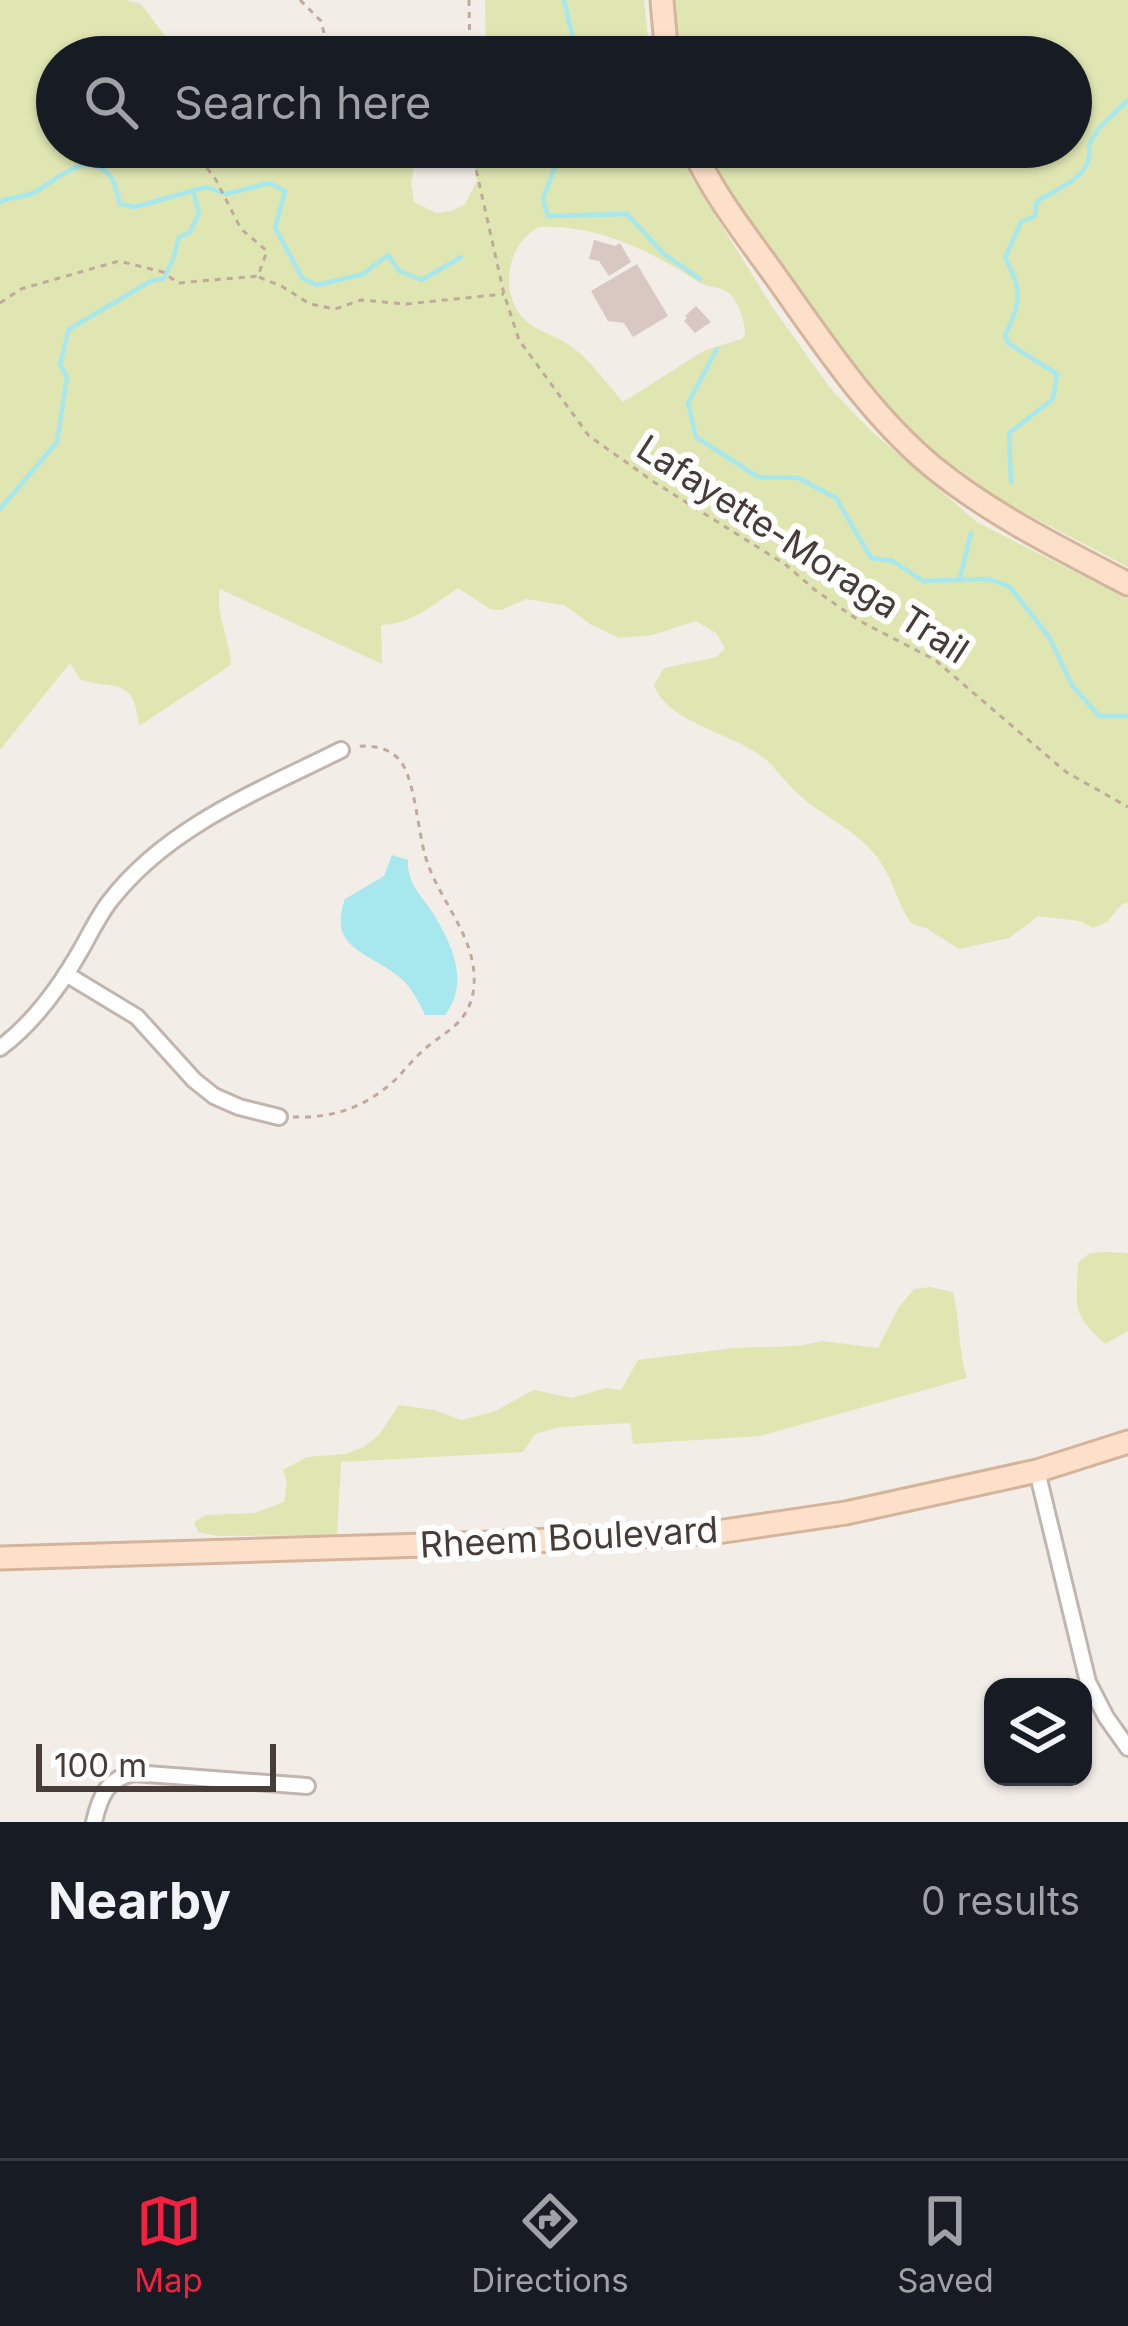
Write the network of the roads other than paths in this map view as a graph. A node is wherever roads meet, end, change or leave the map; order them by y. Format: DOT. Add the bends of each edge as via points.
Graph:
graph roads {
  1 [pos="662,0"];
  2 [pos="666,36"];
  3 [pos="702,168"];
  4 [pos="1128,584"];
  5 [pos="341,750"];
  6 [pos="66,974"];
  7 [pos="0,1048"];
  8 [pos="279,1117"];
  9 [pos="1128,1442"];
  10 [pos="1037,1471"];
  11 [pos="0,1558"];
  12 [pos="1128,1748"];
  13 [pos="308,1786"];
  14 [pos="94,1822"];
  1 -- 2 [label="street"];
  3 -- 4 [label="street" via="802,314 904,440 982,503"];
  5 -- 6 [label="street" via="170,842 112,899"];
  6 -- 7 [label="street"];
  6 -- 8 [label="street" via="137,1017 214,1096"];
  9 -- 10 [label="street, Rheem Boulevard"];
  10 -- 11 [label="street, Rheem Boulevard" via="718,1532"];
  10 -- 12 [label="street" via="1088,1682"];
  13 -- 14 [label="street" via="134,1773 107,1786"];
}
